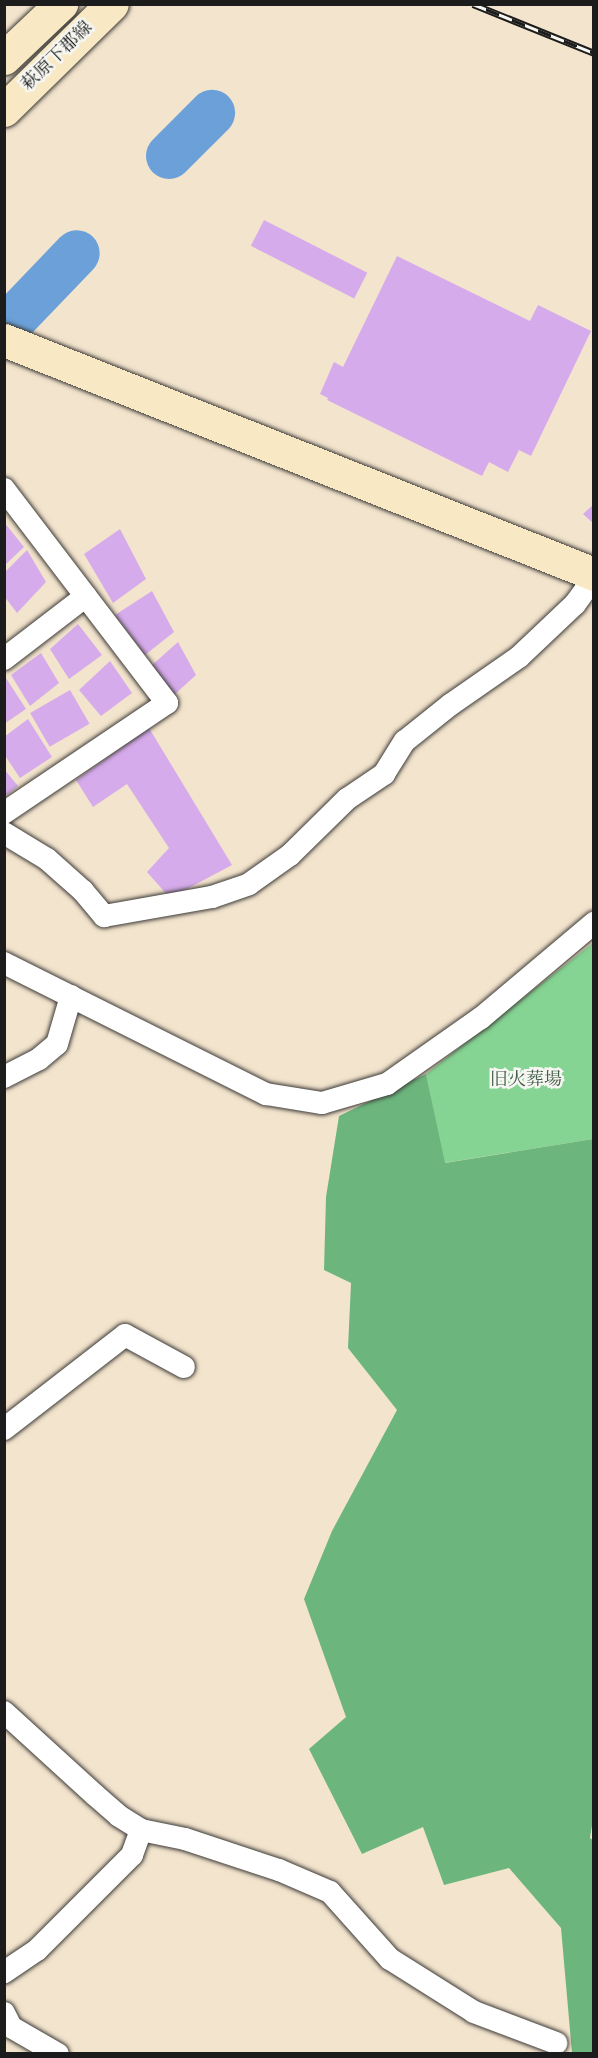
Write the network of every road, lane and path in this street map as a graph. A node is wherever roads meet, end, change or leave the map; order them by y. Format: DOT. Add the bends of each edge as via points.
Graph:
graph roads {
  1 [pos="61,4"];
  2 [pos="112,4"];
  3 [pos="4,58"];
  4 [pos="4,110"];
  5 [pos="4,340"];
  6 [pos="4,489"];
  7 [pos="594,576"];
  8 [pos="86,596"];
  9 [pos="4,658"];
  10 [pos="4,813"];
  11 [pos="4,834"];
  12 [pos="594,923"];
  13 [pos="4,963"];
  14 [pos="71,996"];
  15 [pos="4,1077"];
  16 [pos="184,1367"];
  17 [pos="4,1429"];
  18 [pos="4,1712"];
  19 [pos="141,1830"];
  20 [pos="4,1972"];
  21 [pos="4,2013"];
  22 [pos="556,2043"];
  23 [pos="58,2054"];
  1 -- 3 [label="street, 萩原下郡線"];
  2 -- 4 [label="street, 萩原下郡線"];
  5 -- 7 [label="street"];
  6 -- 8 [label="street"];
  7 -- 11 [label="street" via="574,604 519,657 405,741 384,774 347,799 290,855 249,884 212,897 104,916 47,859"];
  8 -- 9 [label="street"];
  8 -- 10 [label="street" via="167,703"];
  12 -- 14 [label="street" via="481,1018 387,1084 322,1103 266,1094"];
  13 -- 14 [label="street"];
  14 -- 15 [label="street" via="57,1044 39,1059"];
  16 -- 17 [label="street" via="125,1335"];
  18 -- 19 [label="street" via="119,1816"];
  19 -- 20 [label="street" via="132,1855 37,1950"];
  19 -- 22 [label="street" via="185,1839 330,1892 390,1959 474,2012"];
  21 -- 23 [label="street" via="11,2027"];
}
